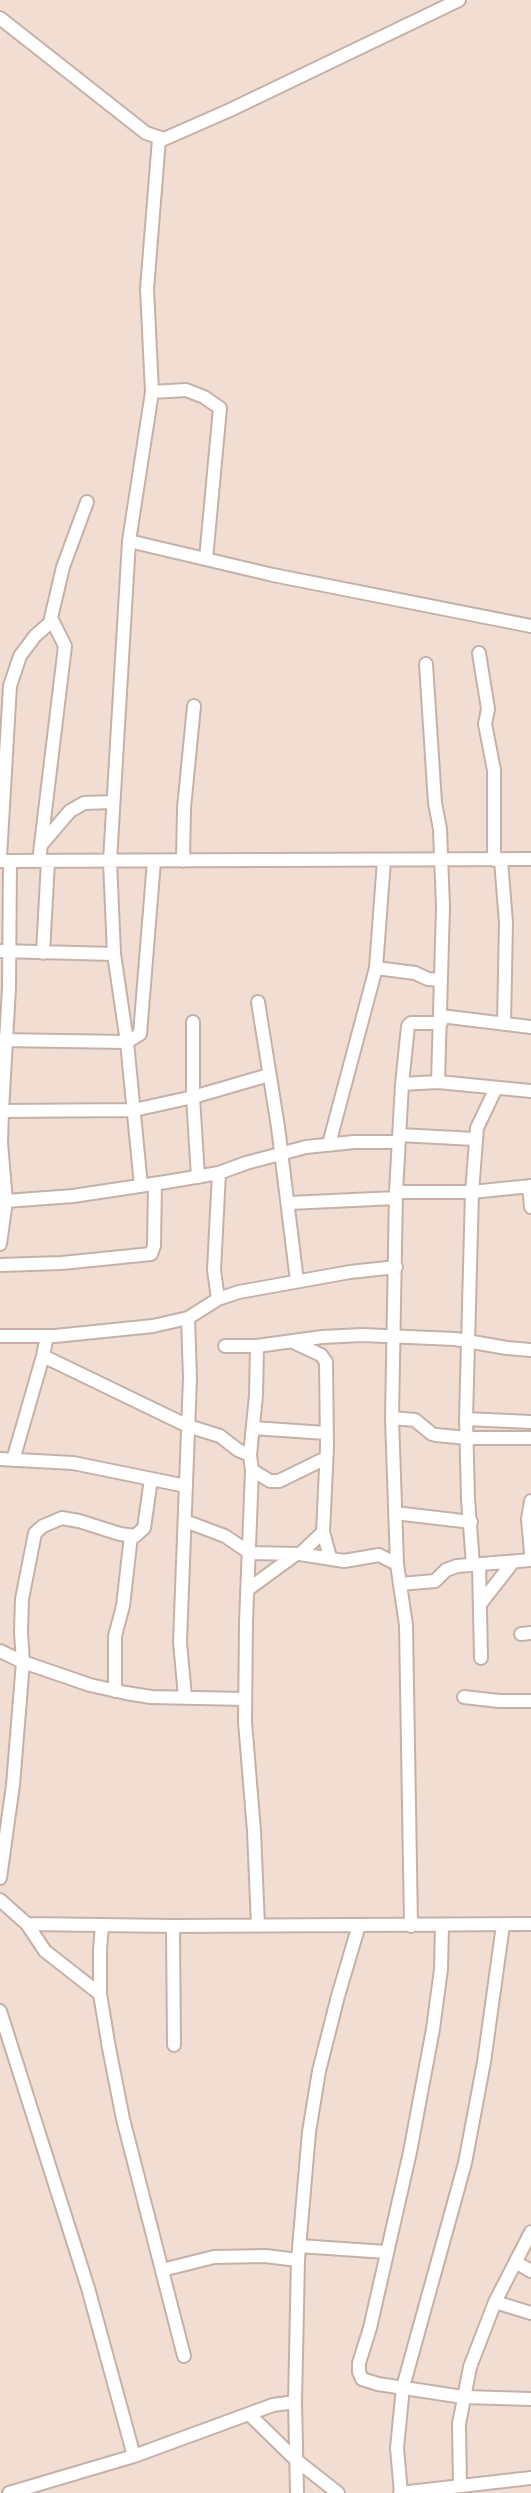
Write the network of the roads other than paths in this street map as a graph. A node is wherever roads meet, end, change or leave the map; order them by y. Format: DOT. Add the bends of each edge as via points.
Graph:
graph roads {
  1 [pos="458,0"];
  2 [pos="0,18"];
  3 [pos="159,139"];
  4 [pos="152,392"];
  5 [pos="87,502"];
  6 [pos="129,541"];
  7 [pos="206,559"];
  8 [pos="52,621"];
  9 [pos="531,626"];
  10 [pos="479,653"];
  11 [pos="426,664"];
  12 [pos="194,706"];
  13 [pos="112,802"];
  14 [pos="40,845"];
  15 [pos="531,859"];
  16 [pos="3,860"];
  17 [pos="384,860"];
  18 [pos="497,860"];
  19 [pos="43,861"];
  20 [pos="110,861"];
  21 [pos="154,861"];
  22 [pos="183,861"];
  23 [pos="441,861"];
  24 [pos="5,916"];
  25 [pos="4,951"];
  26 [pos="43,953"];
  27 [pos="114,954"];
  28 [pos="376,968"];
  29 [pos="440,979"];
  30 [pos="258,1002"];
  31 [pos="441,1019"];
  32 [pos="193,1022"];
  33 [pos="504,1024"];
  34 [pos="531,1027"];
  35 [pos="3,1039"];
  36 [pos="127,1042"];
  37 [pos="269,1075"];
  38 [pos="438,1082"];
  39 [pos="402,1084"];
  40 [pos="496,1088"];
  41 [pos="531,1091"];
  42 [pos="194,1097"];
  43 [pos="134,1110"];
  44 [pos="1,1111"];
  45 [pos="399,1138"];
  46 [pos="475,1139"];
  47 [pos="329,1144"];
  48 [pos="282,1153"];
  49 [pos="219,1173"];
  50 [pos="198,1177"];
  51 [pos="148,1185"];
  52 [pos="530,1186"];
  53 [pos="472,1192"];
  54 [pos="3,1193"];
  55 [pos="396,1195"];
  56 [pos="289,1203"];
  57 [pos="531,1207"];
  58 [pos="0,1244"];
  59 [pos="0,1265"];
  60 [pos="396,1267"];
  61 [pos="298,1281"];
  62 [pos="218,1298"];
  63 [pos="188,1318"];
  64 [pos="0,1336"];
  65 [pos="47,1336"];
  66 [pos="395,1336"];
  67 [pos="292,1341"];
  68 [pos="470,1341"];
  69 [pos="225,1346"];
  70 [pos="257,1346"];
  71 [pos="531,1350"];
  72 [pos="43,1356"];
  73 [pos="392,1418"];
  74 [pos="466,1419"];
  75 [pos="531,1422"];
  76 [pos="188,1426"];
  77 [pos="253,1427"];
  78 [pos="327,1433"];
  79 [pos="467,1438"];
  80 [pos="531,1438"];
  81 [pos="250,1455"];
  82 [pos="326,1458"];
  83 [pos="7,1459"];
  84 [pos="252,1470"];
  85 [pos="151,1479"];
  86 [pos="186,1486"];
  87 [pos="531,1507"];
  88 [pos="395,1513"];
  89 [pos="184,1521"];
  90 [pos="471,1522"];
  91 [pos="323,1532"];
  92 [pos="131,1536"];
  93 [pos="531,1552"];
  94 [pos="250,1553"];
  95 [pos="298,1554"];
  96 [pos="330,1557"];
  97 [pos="531,1560"];
  98 [pos="513,1562"];
  99 [pos="397,1564"];
  100 [pos="476,1565"];
  101 [pos="400,1584"];
  102 [pos="247,1590"];
  103 [pos="481,1603"];
  104 [pos="0,1651"];
  105 [pos="481,1658"];
  106 [pos="23,1662"];
  107 [pos="115,1691"];
  108 [pos="185,1697"];
  109 [pos="464,1697"];
  110 [pos="245,1699"];
  111 [pos="531,1702"];
  112 [pos="0,1878"];
  113 [pos="0,1900"];
  114 [pos="27,1924"];
  115 [pos="531,1924"];
  116 [pos="359,1925"];
  117 [pos="503,1925"];
  118 [pos="102,1926"];
  119 [pos="173,1926"];
  120 [pos="258,1926"];
  121 [pos="411,1926"];
  122 [pos="442,1926"];
  123 [pos="100,1994"];
  124 [pos="0,2011"];
  125 [pos="174,2045"];
  126 [pos="531,2232"];
  127 [pos="386,2252"];
  128 [pos="298,2253"];
  129 [pos="517,2263"];
  130 [pos="162,2270"];
  131 [pos="531,2271"];
  132 [pos="495,2302"];
  133 [pos="531,2313"];
  134 [pos="184,2356"];
  135 [pos="403,2387"];
  136 [pos="463,2398"];
  137 [pos="531,2399"];
  138 [pos="295,2402"];
  139 [pos="250,2414"];
  140 [pos="134,2456"];
  141 [pos="296,2460"];
  142 [pos="531,2478"];
  143 [pos="460,2486"];
  144 [pos="54,2487"];
  145 [pos="489,2488"];
  146 [pos="9,2493"];
  147 [pos="297,2493"];
  148 [pos="338,2493"];
  149 [pos="401,2493"];
  1 -- 3 [label="street" via="172,137"];
  2 -- 3 [label="street" via="146,134"];
  3 -- 4 [label="street" via="147,289"];
  4 -- 6 [label="street"];
  4 -- 7 [label="street" via="186,390 220,408"];
  5 -- 8 [label="street" via="63,567"];
  6 -- 7 [label="street"];
  6 -- 13 [label="street"];
  7 -- 9 [label="street"];
  8 -- 14 [label="street" via="65,646"];
  8 -- 16 [label="street" via="19,656 10,686"];
  10 -- 18 [label="street" via="494,770"];
  11 -- 23 [label="street"];
  12 -- 22 [label="street"];
  13 -- 14 [label="street" via="84,803 70,811"];
  13 -- 20 [label="street"];
  14 -- 19 [label="street"];
  15 -- 18 [label="street"];
  16 -- 19 [label="street"];
  16 -- 24 [label="street"];
  17 -- 22 [label="street"];
  17 -- 23 [label="street"];
  17 -- 28 [label="street"];
  18 -- 23 [label="street"];
  18 -- 33 [label="street" via="506,923"];
  19 -- 20 [label="street"];
  19 -- 26 [label="street"];
  20 -- 21 [label="street"];
  20 -- 27 [label="street"];
  21 -- 22 [label="street"];
  21 -- 36 [label="street" via="140,1034"];
  23 -- 29 [label="street"];
  24 -- 25 [label="street"];
  25 -- 26 [label="street"];
  25 -- 35 [label="street"];
  26 -- 27 [label="street"];
  27 -- 36 [label="street"];
  28 -- 29 [label="street"];
  28 -- 47 [label="street"];
  29 -- 31 [label="street"];
  30 -- 37 [label="street"];
  31 -- 33 [label="street"];
  31 -- 38 [label="street"];
  31 -- 39 [label="street" via="408,1026"];
  32 -- 42 [label="street"];
  33 -- 34 [label="street"];
  35 -- 36 [label="street"];
  35 -- 44 [label="street"];
  36 -- 43 [label="street"];
  37 -- 42 [label="street"];
  37 -- 48 [label="street"];
  38 -- 39 [label="street"];
  38 -- 40 [label="street"];
  39 -- 45 [label="street"];
  40 -- 41 [label="street"];
  40 -- 46 [label="street"];
  42 -- 43 [label="street"];
  42 -- 50 [label="street"];
  43 -- 44 [label="street"];
  43 -- 51 [label="street"];
  44 -- 54 [label="street"];
  45 -- 46 [label="street"];
  45 -- 47 [label="street"];
  45 -- 55 [label="street"];
  46 -- 53 [label="street"];
  47 -- 48 [label="street"];
  48 -- 49 [label="street"];
  48 -- 56 [label="street"];
  49 -- 50 [label="street"];
  49 -- 62 [label="street" via="214,1259"];
  50 -- 51 [label="street"];
  51 -- 54 [label="street" via="73,1196"];
  51 -- 59 [label="street" via="151,1254"];
  52 -- 53 [label="street"];
  52 -- 57 [label="street"];
  53 -- 55 [label="street"];
  53 -- 68 [label="street"];
  54 -- 58 [label="street"];
  55 -- 56 [label="street"];
  55 -- 60 [label="street"];
  56 -- 61 [label="street"];
  60 -- 61 [label="street"];
  60 -- 66 [label="street"];
  61 -- 62 [label="street"];
  62 -- 63 [label="street"];
  63 -- 65 [label="street" via="146,1328"];
  63 -- 76 [label="street"];
  64 -- 65 [label="street"];
  65 -- 72 [label="street"];
  66 -- 67 [label="street" via="341,1335"];
  66 -- 68 [label="street"];
  66 -- 73 [label="street"];
  67 -- 70 [label="street"];
  67 -- 78 [label="street" via="324,1358"];
  68 -- 71 [label="street"];
  68 -- 74 [label="street"];
  69 -- 70 [label="street"];
  70 -- 77 [label="street"];
  72 -- 76 [label="street"];
  72 -- 83 [label="street"];
  73 -- 79 [label="street" via="415,1420 432,1434"];
  73 -- 88 [label="street"];
  74 -- 75 [label="street"];
  74 -- 79 [label="street"];
  76 -- 81 [label="street" via="220,1436"];
  76 -- 86 [label="street"];
  77 -- 78 [label="street"];
  77 -- 81 [label="street"];
  78 -- 82 [label="street"];
  79 -- 80 [label="street"];
  79 -- 90 [label="street"];
  81 -- 84 [label="street"];
  82 -- 84 [label="street" via="279,1481"];
  82 -- 91 [label="street"];
  83 -- 85 [label="street" via="73,1463"];
  84 -- 94 [label="street"];
  85 -- 86 [label="street"];
  85 -- 92 [label="street" via="144,1528"];
  86 -- 89 [label="street"];
  87 -- 93 [label="street"];
  88 -- 90 [label="street"];
  88 -- 99 [label="street"];
  89 -- 94 [label="street" via="225,1536"];
  89 -- 108 [label="street" via="180,1642"];
  90 -- 100 [label="street"];
  91 -- 95 [label="street"];
  91 -- 96 [label="street"];
  92 -- 106 [label="street" via="62,1518 37,1530 22,1599"];
  92 -- 107 [label="street" via="115,1636"];
  94 -- 95 [label="street"];
  94 -- 102 [label="street"];
  95 -- 96 [label="street"];
  95 -- 102 [label="street"];
  96 -- 99 [label="street" via="350,1561 379,1555"];
  97 -- 98 [label="street"];
  98 -- 100 [label="street"];
  98 -- 103 [label="street"];
  99 -- 101 [label="street"];
  100 -- 101 [label="street" via="448,1568 435,1581"];
  100 -- 103 [label="street"];
  101 -- 121 [label="street" via="406,1625"];
  102 -- 110 [label="street"];
  103 -- 105 [label="street"];
  104 -- 106 [label="street"];
  106 -- 107 [label="street"];
  106 -- 112 [label="street"];
  107 -- 108 [label="street"];
  108 -- 110 [label="street"];
  109 -- 111 [label="street"];
  110 -- 120 [label="street"];
  113 -- 114 [label="street"];
  114 -- 118 [label="street"];
  114 -- 123 [label="street" via="46,1951"];
  115 -- 117 [label="street"];
  116 -- 120 [label="street"];
  116 -- 121 [label="street"];
  116 -- 128 [label="street" via="319,2071"];
  117 -- 122 [label="street"];
  117 -- 135 [label="street" via="466,2162"];
  118 -- 119 [label="street"];
  118 -- 123 [label="street"];
  119 -- 120 [label="street"];
  119 -- 125 [label="street"];
  121 -- 122 [label="street"];
  122 -- 127 [label="street" via="433,2029"];
  123 -- 130 [label="street" via="123,2119"];
  124 -- 140 [label="street" via="84,2274"];
  126 -- 129 [label="street"];
  127 -- 128 [label="street"];
  127 -- 135 [label="street" via="359,2372 362,2379"];
  128 -- 130 [label="street" via="214,2257"];
  128 -- 138 [label="street"];
  129 -- 131 [label="street"];
  129 -- 132 [label="street"];
  130 -- 134 [label="street"];
  132 -- 133 [label="street"];
  132 -- 136 [label="street"];
  135 -- 136 [label="street"];
  135 -- 149 [label="street" via="397,2448"];
  136 -- 137 [label="street"];
  136 -- 143 [label="street"];
  138 -- 139 [label="street"];
  138 -- 141 [label="street"];
  139 -- 140 [label="street"];
  139 -- 141 [label="street"];
  140 -- 144 [label="street"];
  141 -- 147 [label="street"];
  141 -- 148 [label="street"];
  142 -- 145 [label="street"];
  143 -- 145 [label="street"];
  143 -- 149 [label="street"];
  144 -- 146 [label="street"];
}
